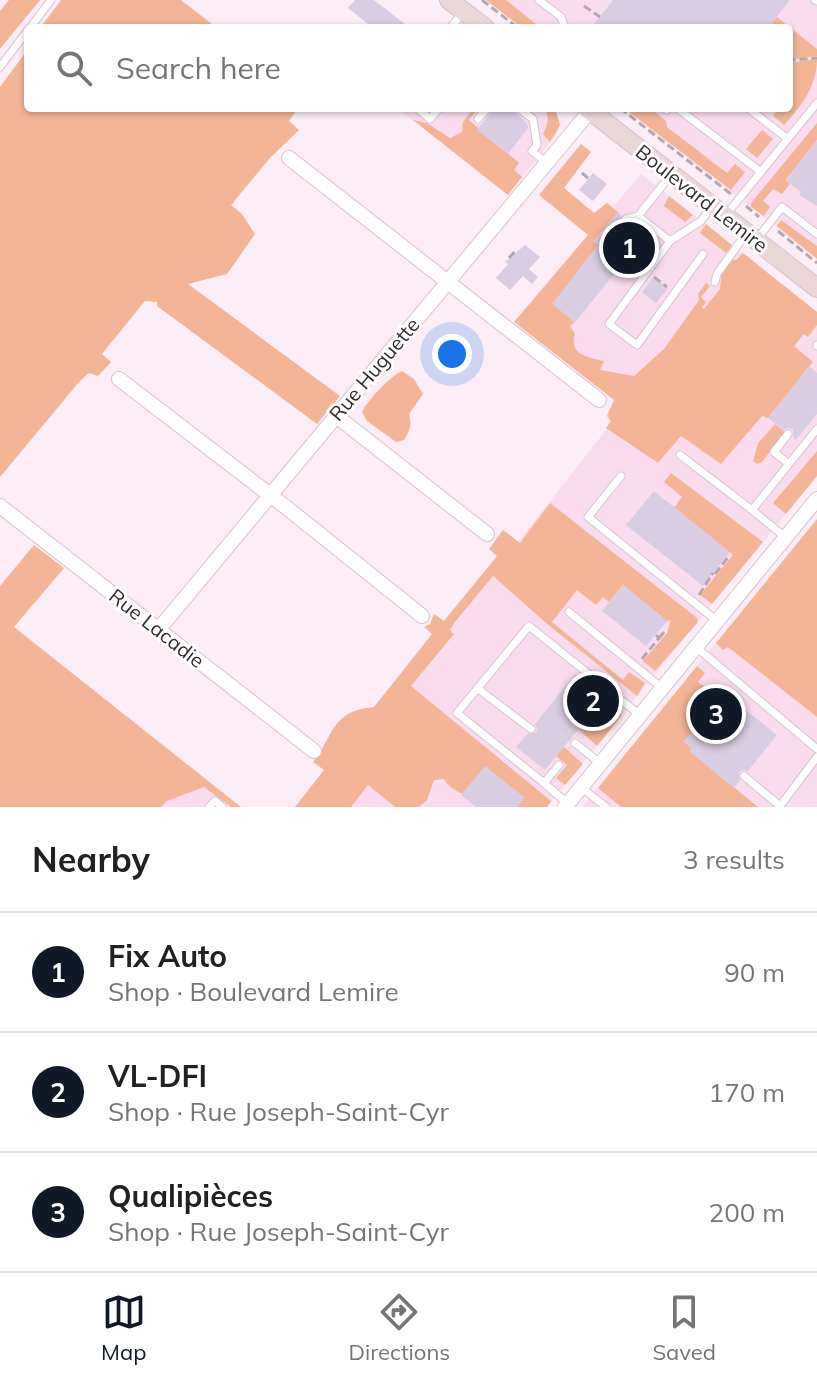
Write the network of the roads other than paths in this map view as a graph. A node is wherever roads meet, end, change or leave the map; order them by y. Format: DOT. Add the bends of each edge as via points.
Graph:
graph roads {
  1 [pos="51,0"];
  2 [pos="539,0"];
  3 [pos="457,6"];
  4 [pos="33,24"];
  5 [pos="480,24"];
  6 [pos="564,24"];
  7 [pos="24,36"];
  8 [pos="0,67"];
  9 [pos="817,103"];
  10 [pos="484,112"];
  11 [pos="523,112"];
  12 [pos="586,112"];
  13 [pos="592,112"];
  14 [pos="682,112"];
  15 [pos="753,112"];
  16 [pos="478,119"];
  17 [pos="788,139"];
  18 [pos="289,158"];
  19 [pos="547,163"];
  20 [pos="761,172"];
  21 [pos="671,174"];
  22 [pos="719,211"];
  23 [pos="638,216"];
  24 [pos="626,219"];
  25 [pos="637,228"];
  26 [pos="817,234"];
  27 [pos="751,237"];
  28 [pos="670,241"];
  29 [pos="703,254"];
  30 [pos="448,282"];
  31 [pos="715,282"];
  32 [pos="817,288"];
  33 [pos="119,379"];
  34 [pos="599,400"];
  35 [pos="335,415"];
  36 [pos="817,429"];
  37 [pos="788,434"];
  38 [pos="680,455"];
  39 [pos="789,464"];
  40 [pos="621,476"];
  41 [pos="271,495"];
  42 [pos="817,499"];
  43 [pos="0,506"];
  44 [pos="752,510"];
  45 [pos="487,534"];
  46 [pos="785,537"];
  47 [pos="569,612"];
  48 [pos="422,616"];
  49 [pos="717,621"];
  50 [pos="159,629"];
  51 [pos="696,647"];
  52 [pos="477,688"];
  53 [pos="662,688"];
  54 [pos="616,696"];
  55 [pos="602,713"];
  56 [pos="640,715"];
  57 [pos="531,729"];
  58 [pos="575,743"];
  59 [pos="817,749"];
  60 [pos="314,751"];
  61 [pos="817,757"];
  62 [pos="601,764"];
  63 [pos="559,765"];
  64 [pos="744,776"];
  65 [pos="544,783"];
  66 [pos="581,787"];
  67 [pos="567,805"];
  68 [pos="209,807"];
  69 [pos="222,807"];
  70 [pos="606,807"];
  1 -- 4 [label="lane"];
  2 -- 6 [label="lane"];
  3 -- 5 [label="main road"];
  7 -- 8 [label="lane"];
  9 -- 17 [label="lane"];
  10 -- 16 [label="lane"];
  11 -- 19 [label="lane" via="533,119 537,145 532,151"];
  12 -- 19 [label="street, Rue Huguette"];
  13 -- 21 [label="main road, Boulevard Lemire"];
  14 -- 20 [label="lane"];
  15 -- 17 [label="lane"];
  17 -- 20 [label="lane"];
  18 -- 30 [label="street"];
  19 -- 30 [label="street, Rue Huguette"];
  20 -- 22 [label="lane"];
  21 -- 22 [label="main road, Boulevard Lemire"];
  21 -- 23 [label="lane"];
  22 -- 27 [label="main road, Boulevard Lemire"];
  22 -- 28 [label="lane"];
  23 -- 24 [label="lane"];
  23 -- 25 [label="lane"];
  23 -- 28 [label="lane"];
  26 -- 27 [label="lane" via="782,207"];
  27 -- 31 [label="lane"];
  27 -- 32 [label="main road, Boulevard Lemire"];
  28 -- 29 [label="lane" via="609,324 637,345"];
  30 -- 34 [label="street"];
  30 -- 35 [label="street, Rue Huguette"];
  33 -- 41 [label="street"];
  35 -- 41 [label="street, Rue Huguette"];
  35 -- 45 [label="street"];
  36 -- 39 [label="lane"];
  37 -- 39 [label="lane" via="774,452"];
  38 -- 44 [label="lane"];
  39 -- 44 [label="lane"];
  40 -- 49 [label="lane" via="588,517"];
  41 -- 48 [label="street"];
  41 -- 50 [label="street, Rue Huguette"];
  42 -- 46 [label="street"];
  43 -- 50 [label="street, Rue Lacadie"];
  44 -- 46 [label="lane"];
  46 -- 49 [label="street"];
  47 -- 53 [label="lane"];
  49 -- 51 [label="street"];
  50 -- 60 [label="street, Rue Lacadie"];
  51 -- 53 [label="street"];
  51 -- 59 [label="lane"];
  52 -- 54 [label="lane" via="529,626"];
  52 -- 57 [label="lane"];
  52 -- 65 [label="lane" via="457,713"];
  53 -- 56 [label="street"];
  54 -- 55 [label="lane"];
  54 -- 56 [label="lane"];
  56 -- 62 [label="street"];
  58 -- 62 [label="lane"];
  61 -- 64 [label="lane" via="780,806"];
  62 -- 66 [label="street"];
  63 -- 65 [label="lane"];
  65 -- 67 [label="lane"];
  66 -- 67 [label="street"];
  66 -- 70 [label="lane"];
  68 -- 69 [label="lane" via="215,801"];
}
